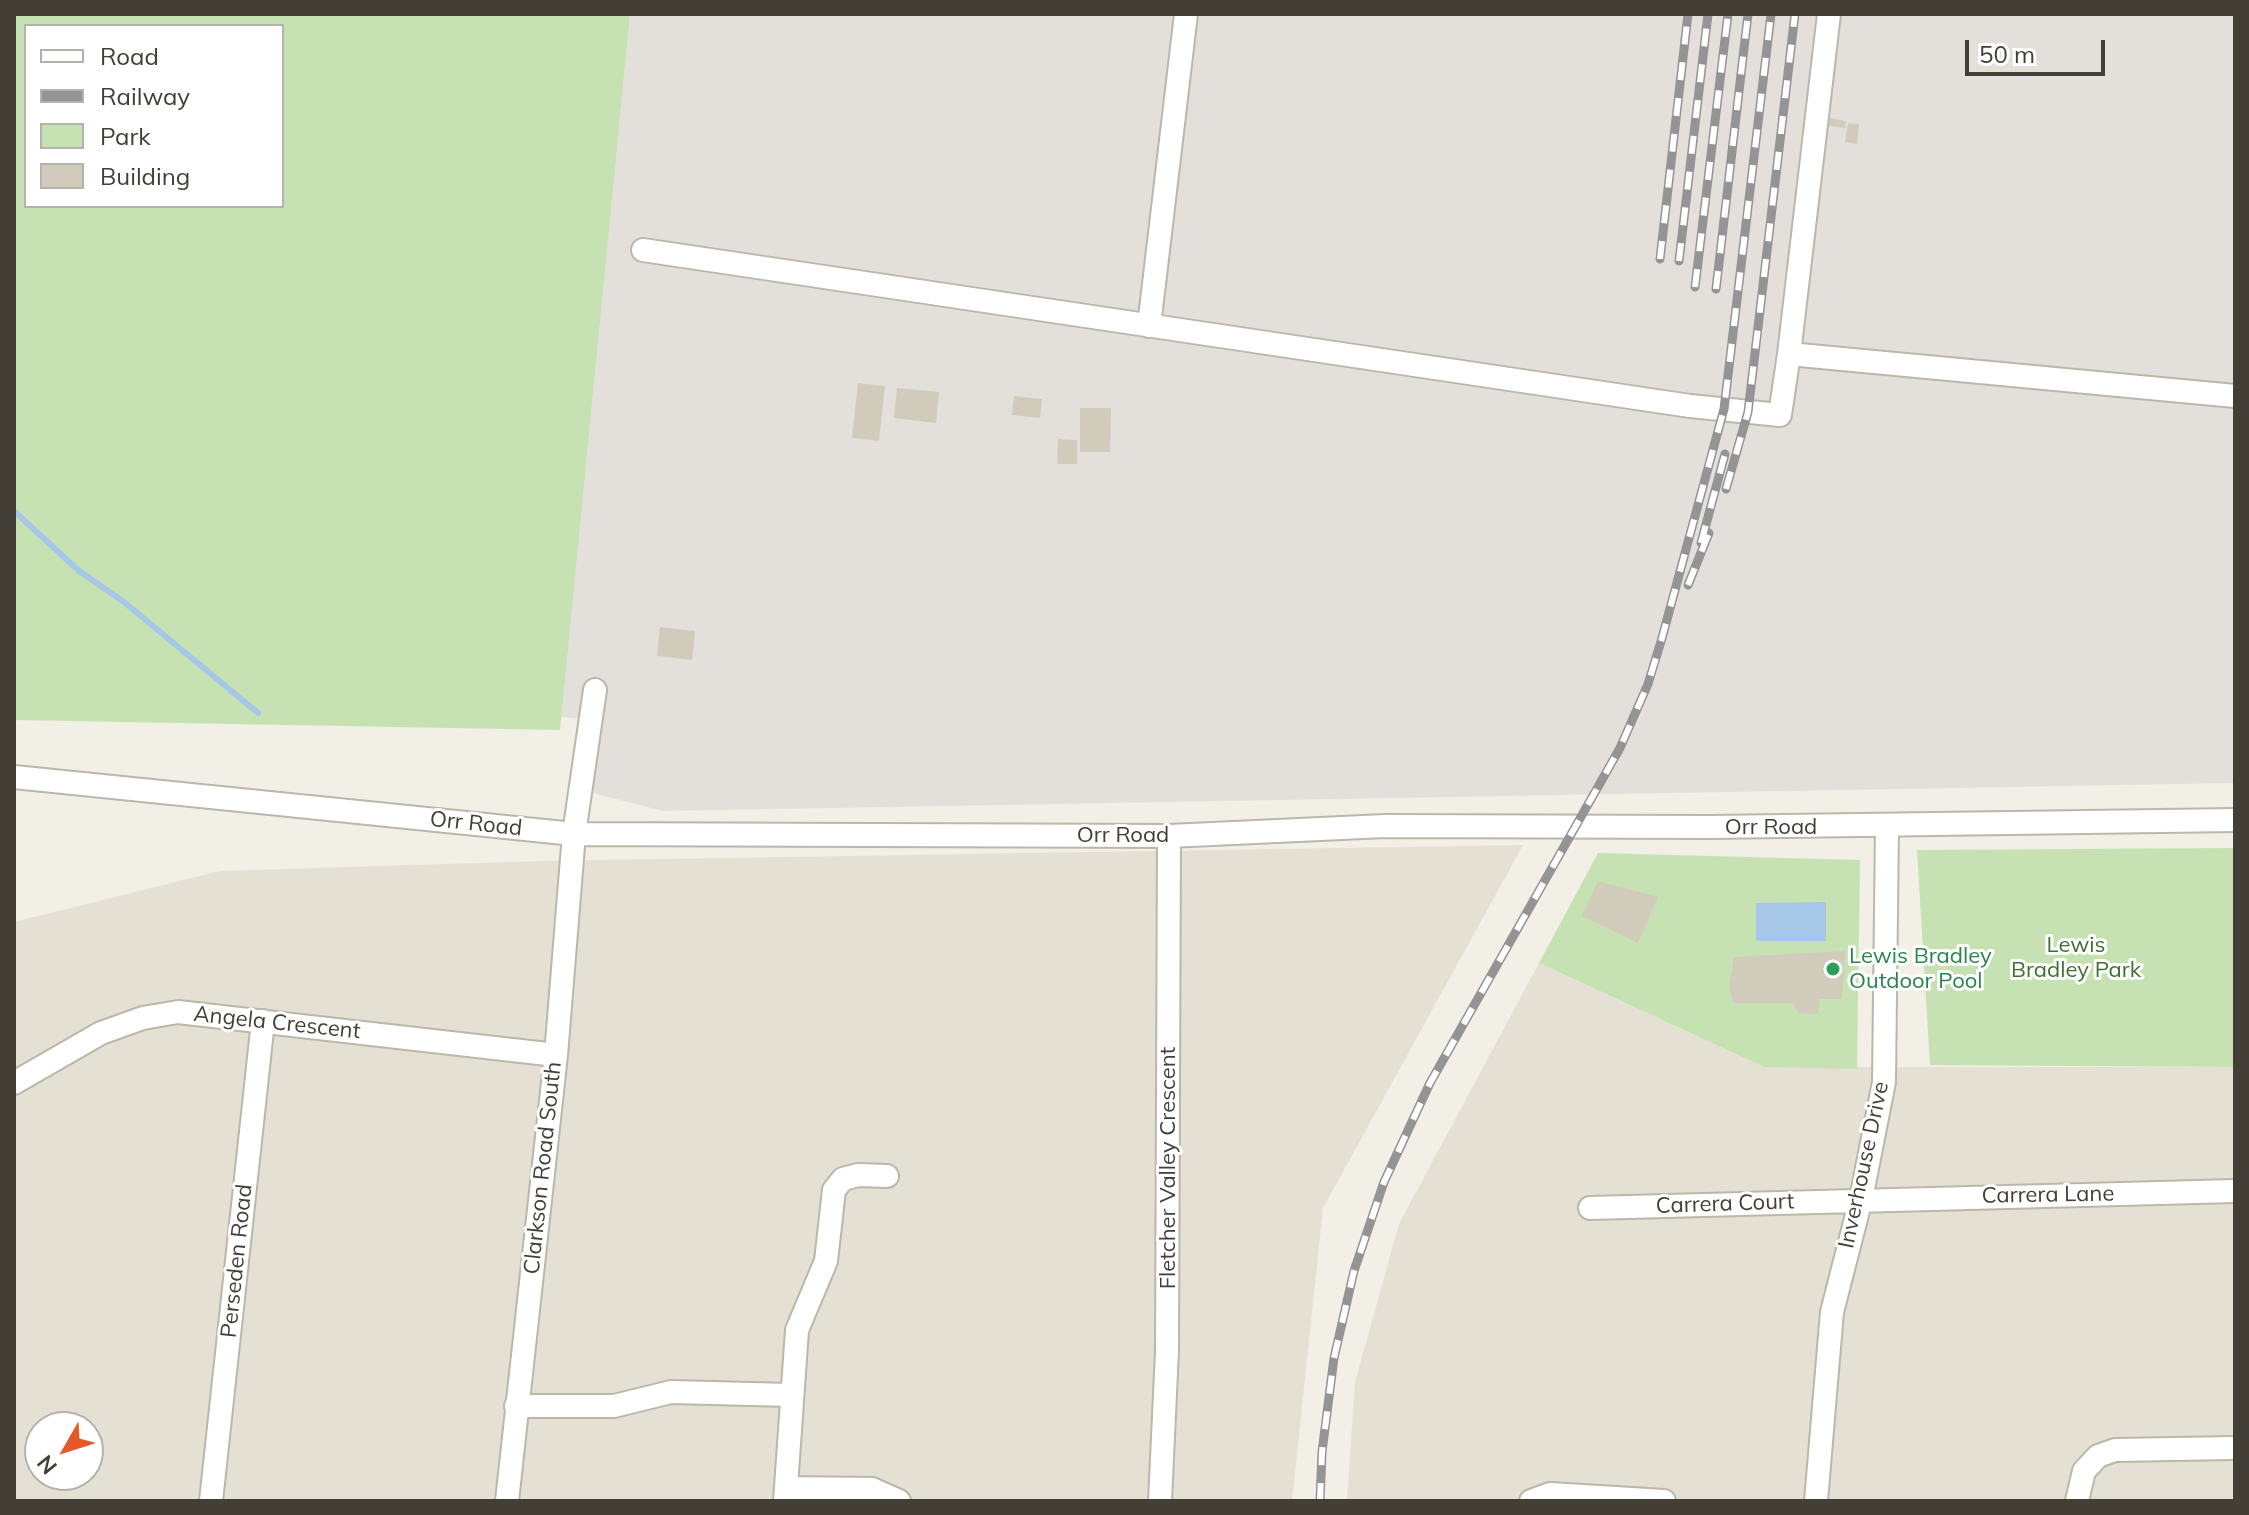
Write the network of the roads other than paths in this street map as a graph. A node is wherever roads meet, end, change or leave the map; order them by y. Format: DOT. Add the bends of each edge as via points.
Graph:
graph roads {
  1 [pos="1186,14"];
  2 [pos="1829,14"];
  3 [pos="643,250"];
  4 [pos="1149,326"];
  5 [pos="1789,354"];
  6 [pos="2235,396"];
  7 [pos="595,690"];
  8 [pos="14,777"];
  9 [pos="2235,820"];
  10 [pos="1887,826"];
  11 [pos="574,834"];
  12 [pos="1169,836"];
  13 [pos="263,1021"];
  14 [pos="556,1055"];
  15 [pos="14,1083"];
  16 [pos="887,1176"];
  17 [pos="2235,1191"];
  18 [pos="1861,1199"];
  19 [pos="1590,1208"];
  20 [pos="791,1395"];
  21 [pos="516,1406"];
  22 [pos="2235,1448"];
  23 [pos="785,1495"];
  24 [pos="211,1501"];
  25 [pos="507,1501"];
  26 [pos="899,1501"];
  27 [pos="1160,1501"];
  28 [pos="1531,1501"];
  29 [pos="1664,1501"];
  30 [pos="1816,1501"];
  31 [pos="2077,1501"];
  1 -- 4 [label="street"];
  2 -- 5 [label="street"];
  3 -- 4 [label="street"];
  4 -- 5 [label="street" via="1780,415"];
  5 -- 6 [label="street"];
  7 -- 11 [label="street, Clarkson Road South"];
  8 -- 11 [label="street, Orr Road"];
  9 -- 10 [label="street, Orr Road"];
  10 -- 12 [label="street, Orr Road" via="1385,826"];
  10 -- 18 [label="street, Inverhouse Drive" via="1884,1082"];
  11 -- 12 [label="street, Orr Road"];
  11 -- 14 [label="street, Clarkson Road South"];
  12 -- 27 [label="street, Fletcher Valley Crescent" via="1167,1351"];
  13 -- 14 [label="street, Angela Crescent"];
  13 -- 15 [label="street, Angela Crescent" via="178,1012 143,1018 101,1033"];
  13 -- 24 [label="street, Perseden Road"];
  14 -- 21 [label="street, Clarkson Road South"];
  16 -- 20 [label="street" via="858,1175 843,1179 834,1190 826,1261 797,1330"];
  17 -- 18 [label="street, Carrera Lane"];
  18 -- 19 [label="street, Carrera Court"];
  18 -- 30 [label="street, Inverhouse Drive" via="1832,1312"];
  20 -- 21 [label="street" via="671,1392 614,1406"];
  20 -- 23 [label="street"];
  21 -- 25 [label="street, Clarkson Road South"];
  22 -- 31 [label="street" via="2115,1450 2098,1456 2084,1471"];
  23 -- 26 [label="street" via="872,1489"];
  28 -- 29 [label="street" via="1550,1494"];
}
